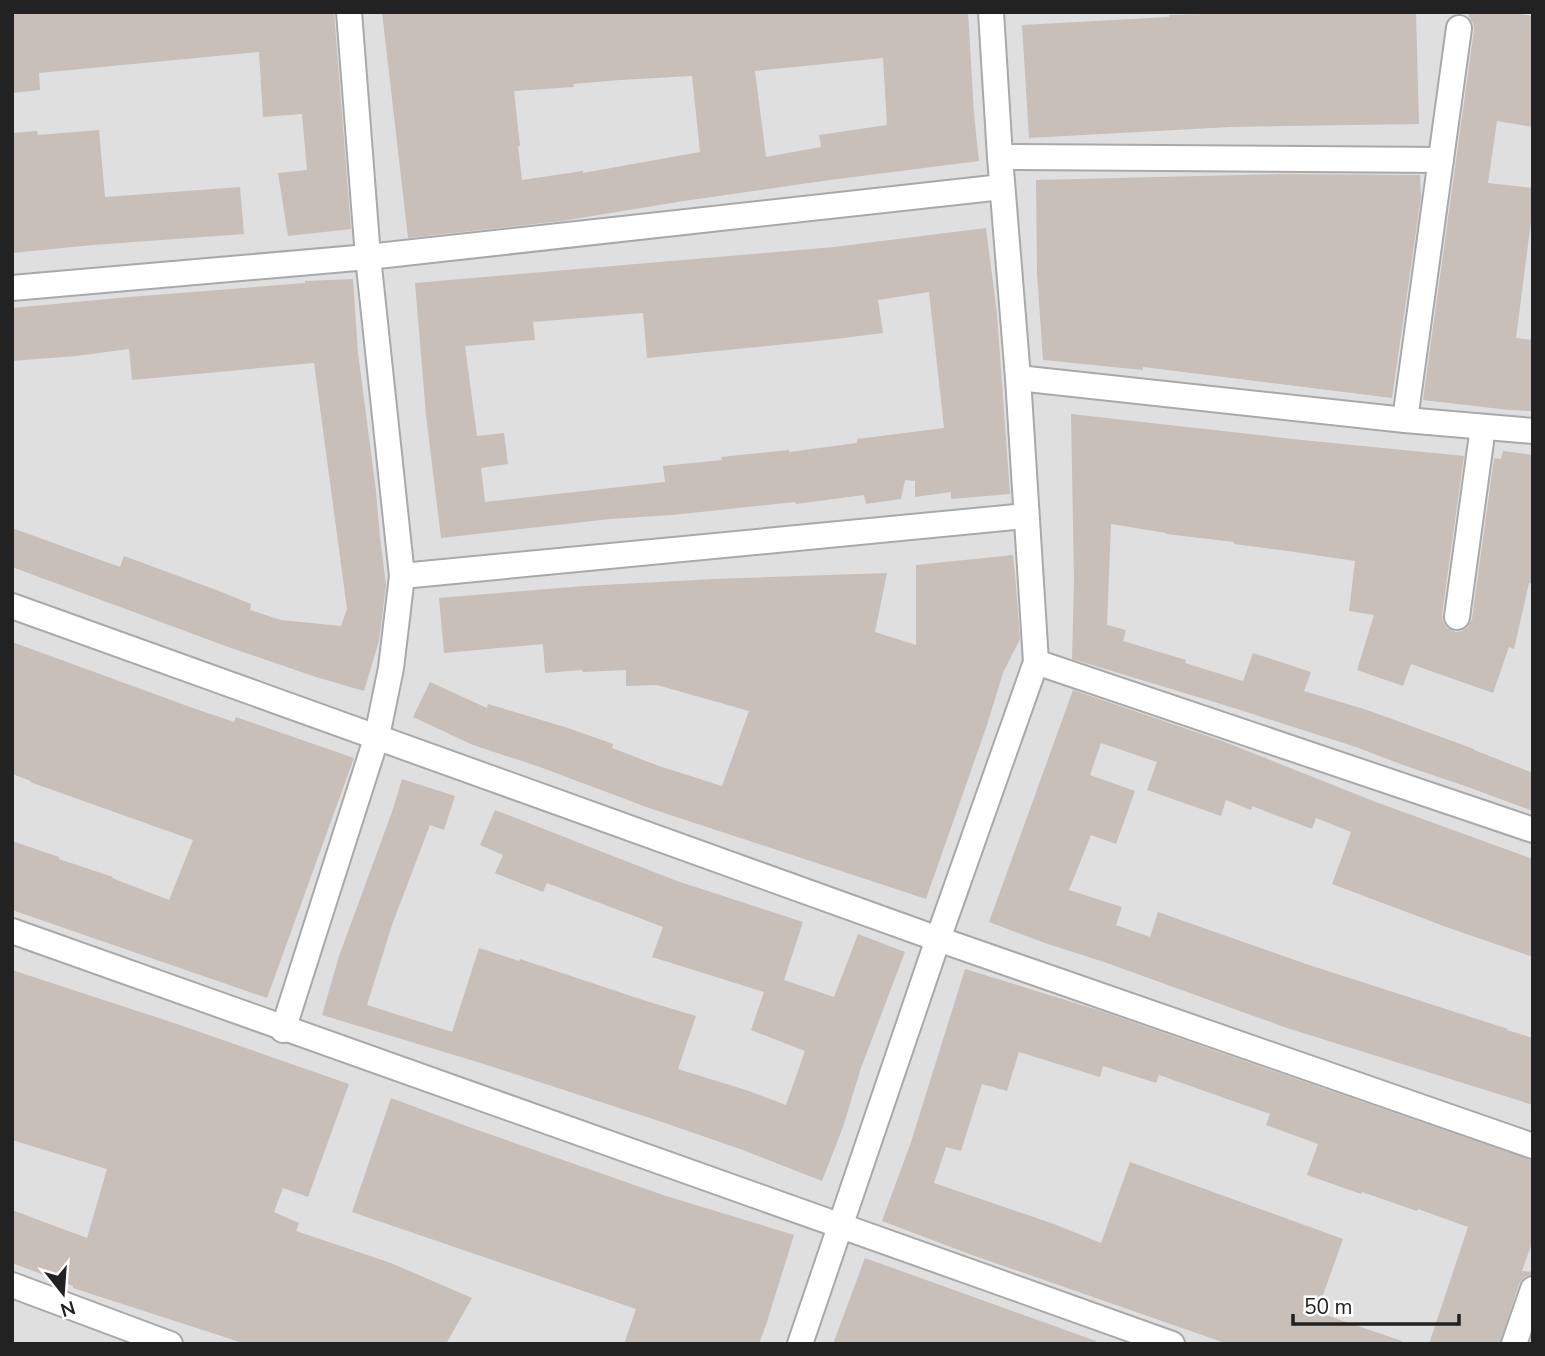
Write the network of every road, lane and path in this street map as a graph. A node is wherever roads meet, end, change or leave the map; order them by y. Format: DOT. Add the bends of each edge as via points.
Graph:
graph roads {
  1 [pos="349,12"];
  2 [pos="991,12"];
  3 [pos="1459,28"];
  4 [pos="1000,157"];
  5 [pos="1441,160"];
  6 [pos="1002,187"];
  7 [pos="368,257"];
  8 [pos="12,288"];
  9 [pos="1018,378"];
  10 [pos="1405,420"];
  11 [pos="1483,427"];
  12 [pos="1533,431"];
  13 [pos="1026,516"];
  14 [pos="402,576"];
  15 [pos="12,606"];
  16 [pos="1457,617"];
  17 [pos="1036,662"];
  18 [pos="377,736"];
  19 [pos="1533,830"];
  20 [pos="12,931"];
  21 [pos="938,939"];
  22 [pos="283,1030"];
  23 [pos="1533,1146"];
  24 [pos="841,1225"];
  25 [pos="12,1285"];
  26 [pos="1533,1289"];
  27 [pos="170,1344"];
  28 [pos="800,1344"];
  29 [pos="1172,1344"];
  30 [pos="1514,1344"];
  1 -- 7 [label="street"];
  2 -- 4 [label="street"];
  3 -- 5 [label="street"];
  4 -- 5 [label="street"];
  4 -- 6 [label="street"];
  5 -- 10 [label="street"];
  6 -- 7 [label="street"];
  6 -- 9 [label="street"];
  7 -- 8 [label="street"];
  7 -- 14 [label="street"];
  9 -- 10 [label="street"];
  9 -- 13 [label="street"];
  10 -- 11 [label="street"];
  11 -- 12 [label="street"];
  11 -- 16 [label="street"];
  13 -- 14 [label="street"];
  13 -- 17 [label="street"];
  14 -- 18 [label="street"];
  15 -- 18 [label="street"];
  17 -- 19 [label="street"];
  17 -- 21 [label="street"];
  18 -- 21 [label="street"];
  18 -- 22 [label="street"];
  20 -- 22 [label="street"];
  21 -- 23 [label="street"];
  21 -- 24 [label="street"];
  22 -- 24 [label="street"];
  24 -- 28 [label="street"];
  24 -- 29 [label="street"];
  25 -- 27 [label="street"];
  26 -- 30 [label="street"];
}
